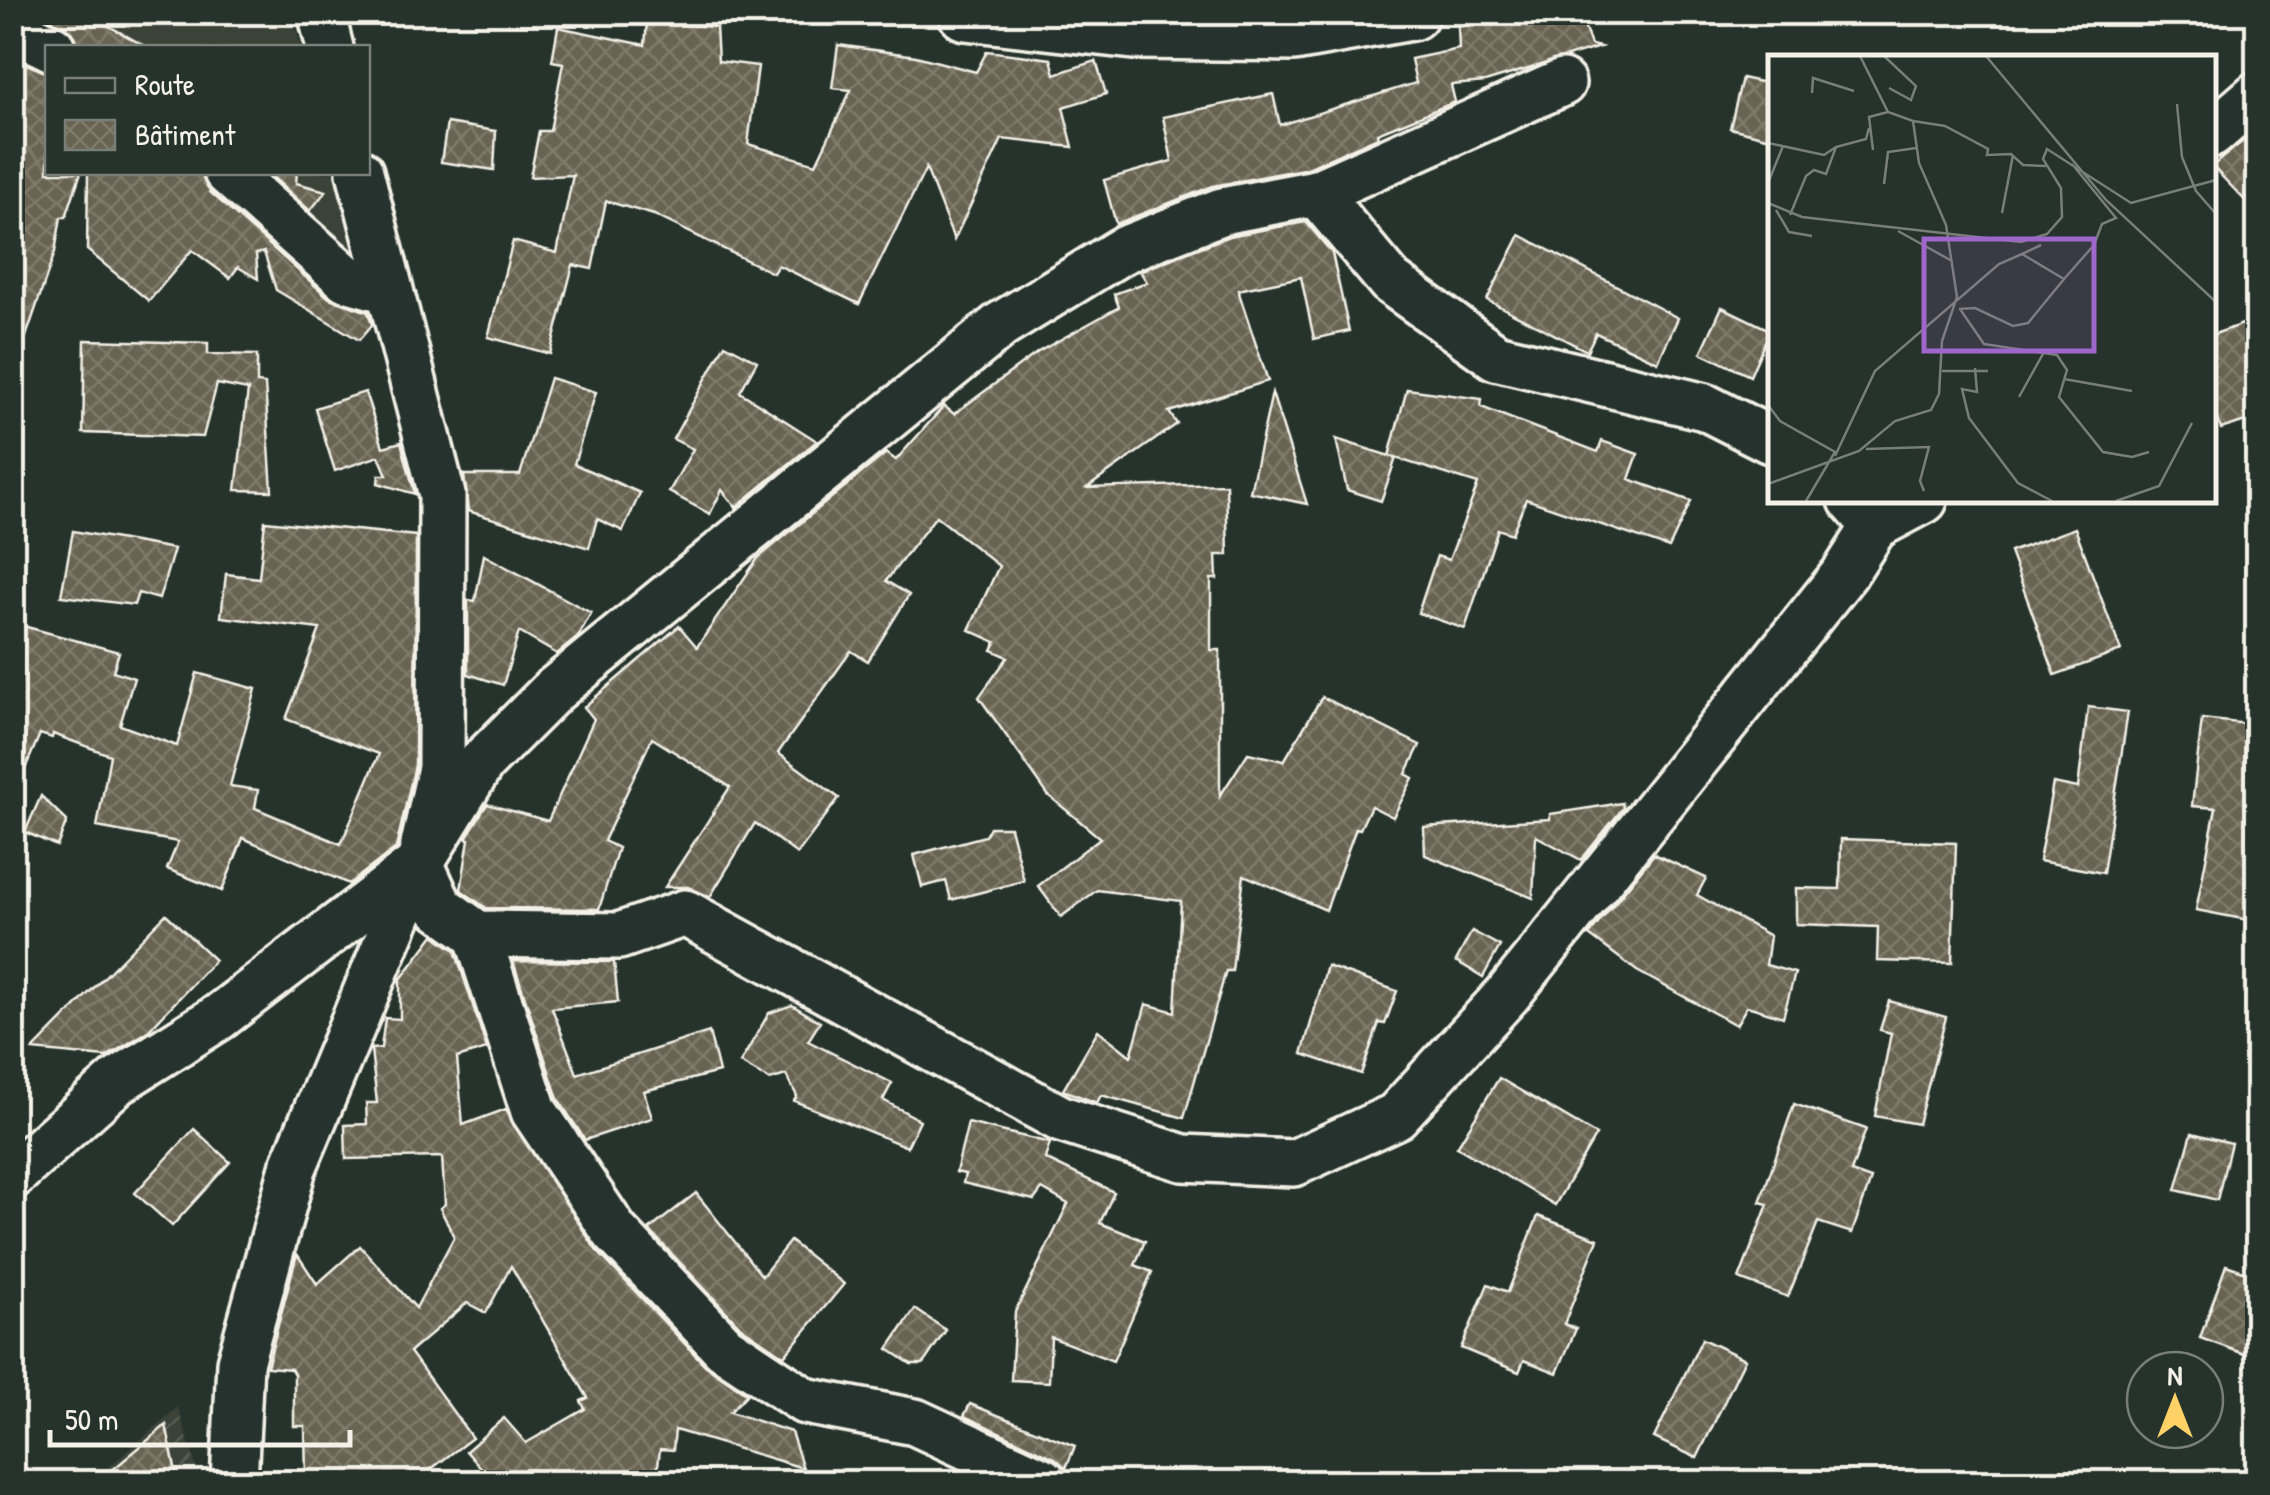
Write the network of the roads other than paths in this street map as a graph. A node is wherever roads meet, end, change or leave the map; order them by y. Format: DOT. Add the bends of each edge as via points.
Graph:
graph roads {
  1 [pos="321,12"];
  2 [pos="966,12"];
  3 [pos="1411,12"];
  4 [pos="12,28"];
  5 [pos="46,45"];
  6 [pos="329,45"];
  7 [pos="1562,82"];
  8 [pos="2258,94"];
  9 [pos="2215,131"];
  10 [pos="230,175"];
  11 [pos="361,175"];
  12 [pos="1316,193"];
  13 [pos="388,290"];
  14 [pos="1768,439"];
  15 [pos="1915,502"];
  16 [pos="1864,513"];
  17 [pos="420,863"];
  18 [pos="478,934"];
  19 [pos="12,1176"];
  20 [pos="234,1482"];
  21 [pos="1044,1482"];
  1 -- 6 [label="street"];
  2 -- 3 [label="street" via="1134,32 1294,34"];
  4 -- 5 [label="street"];
  7 -- 12 [label="street"];
  8 -- 9 [label="street"];
  10 -- 13 [label="street" via="346,278"];
  11 -- 13 [label="street"];
  12 -- 14 [label="street" via="1391,282 1496,356 1705,407"];
  12 -- 17 [label="street" via="1222,211 1123,250 1001,325 554,690 482,762"];
  13 -- 17 [label="street" via="442,495 441,768"];
  15 -- 16 [label="street"];
  16 -- 18 [label="street" via="1845,574 1508,994 1396,1116 1294,1163 1183,1158 1061,1119 685,913 619,936"];
  17 -- 18 [label="street" via="440,907"];
  17 -- 19 [label="street" via="219,1016 118,1081"];
  17 -- 20 [label="street" via="292,1168 240,1364"];
  18 -- 21 [label="street" via="534,1111 615,1232 724,1347 805,1400 915,1422"];
}
